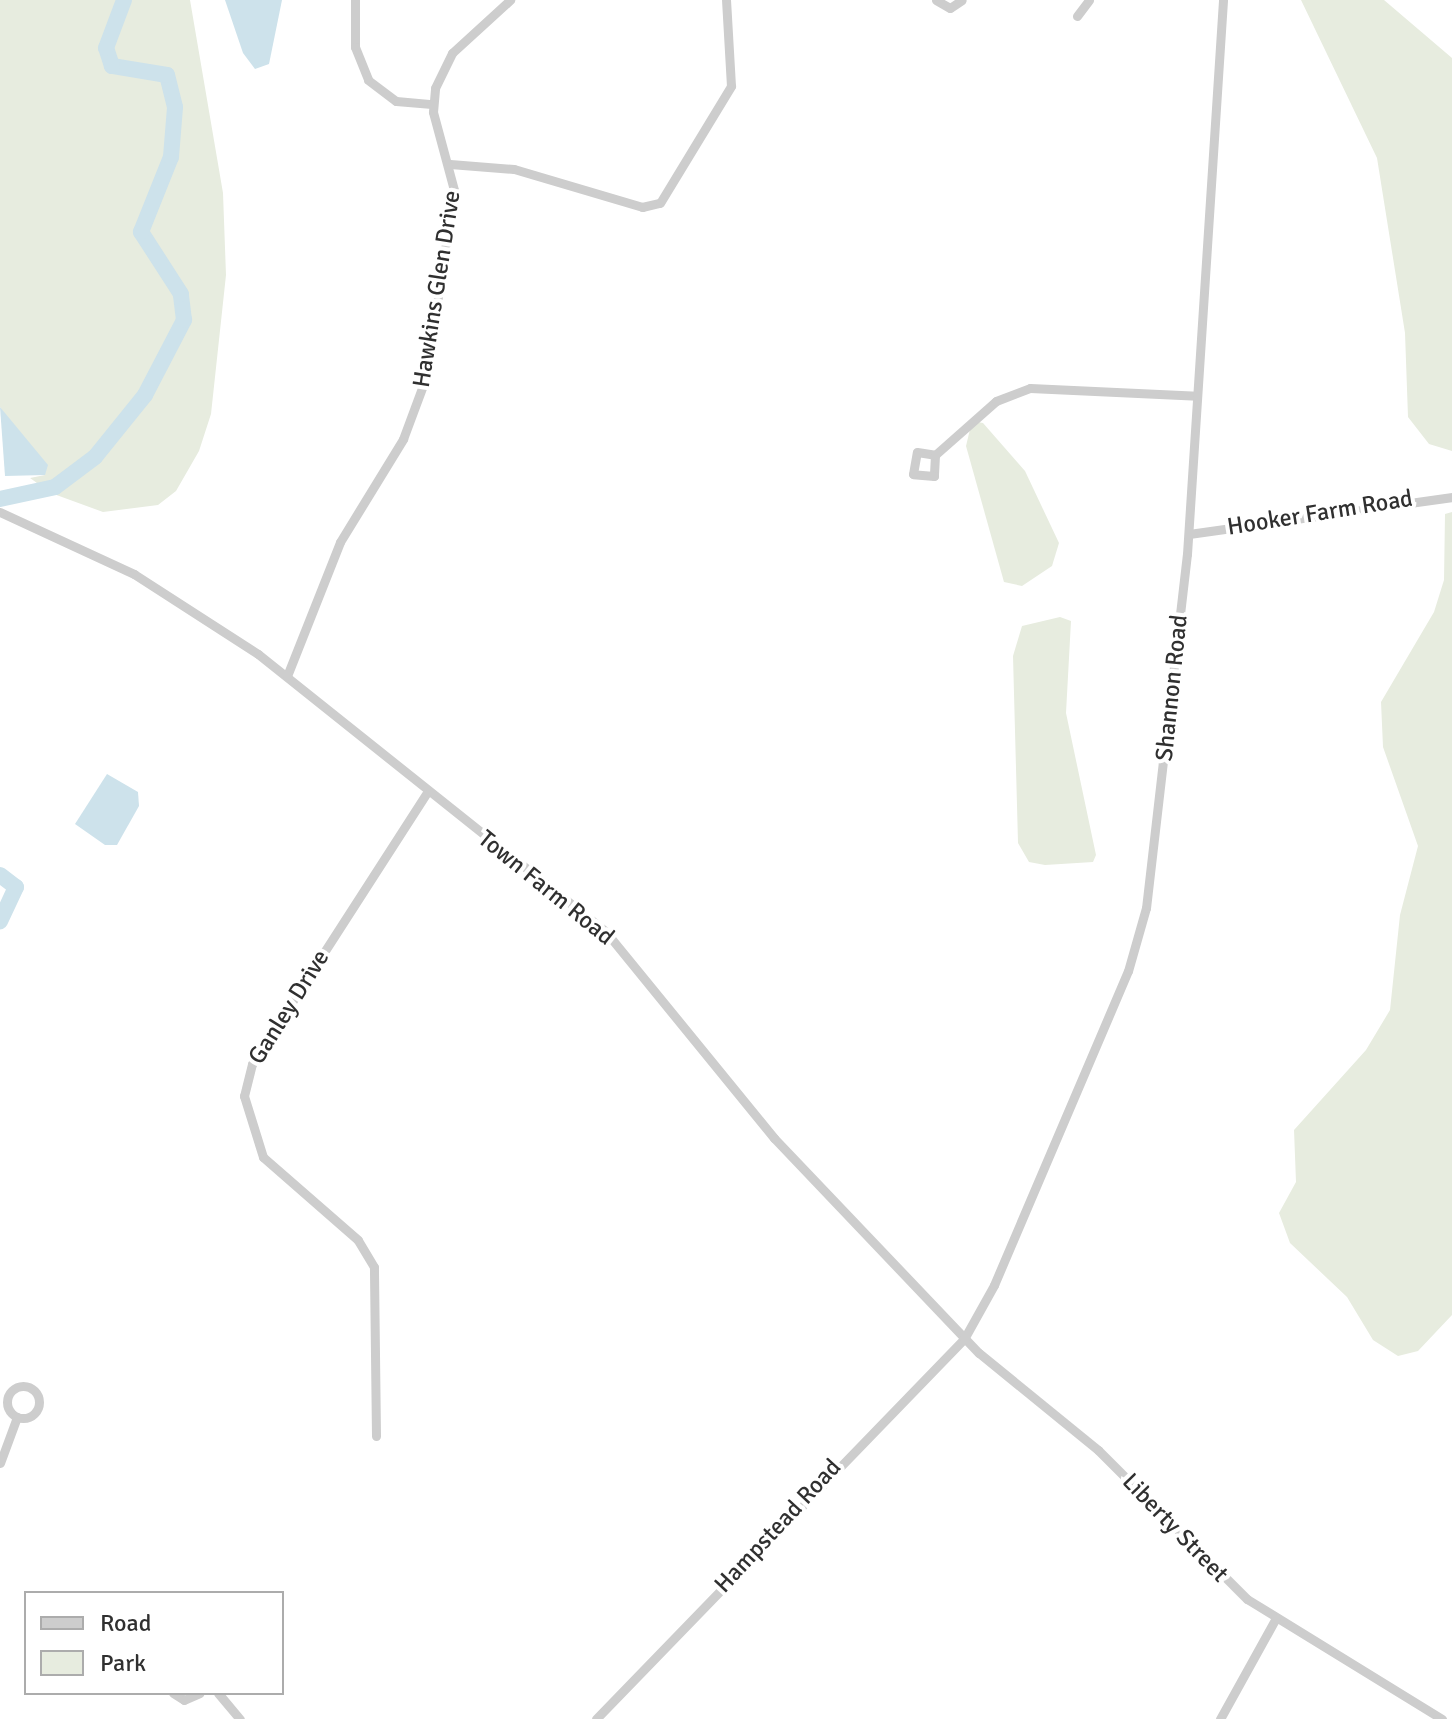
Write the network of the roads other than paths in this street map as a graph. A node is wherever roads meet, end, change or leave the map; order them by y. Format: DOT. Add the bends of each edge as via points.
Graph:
graph roads {
  1 [pos="355,0"];
  2 [pos="510,0"];
  3 [pos="726,0"];
  4 [pos="936,0"];
  5 [pos="962,0"];
  6 [pos="1089,0"];
  7 [pos="1223,0"];
  8 [pos="1077,16"];
  9 [pos="432,104"];
  10 [pos="450,164"];
  11 [pos="1197,396"];
  12 [pos="935,455"];
  13 [pos="1452,497"];
  14 [pos="0,512"];
  15 [pos="1189,534"];
  16 [pos="287,676"];
  17 [pos="426,794"];
  18 [pos="964,1339"];
  19 [pos="17,1417"];
  20 [pos="376,1436"];
  21 [pos="0,1463"];
  22 [pos="1276,1618"];
  23 [pos="176,1695"];
  24 [pos="195,1695"];
  25 [pos="220,1695"];
  26 [pos="240,1719"];
  27 [pos="596,1719"];
  28 [pos="1220,1719"];
  29 [pos="1442,1719"];
  1 -- 9 [label="street" via="355,47 368,80 396,101"];
  2 -- 9 [label="street" via="450,55"];
  3 -- 10 [label="street" via="731,86 654,206 620,202 514,169"];
  4 -- 5 [label="street" via="950,8"];
  6 -- 8 [label="street"];
  7 -- 11 [label="street, Shannon Road"];
  9 -- 10 [label="street, Hawkins Glen Drive"];
  10 -- 16 [label="street, Hawkins Glen Drive" via="453,200 422,394 340,542"];
  11 -- 12 [label="street" via="1030,388 996,401"];
  11 -- 15 [label="street, Shannon Road"];
  13 -- 15 [label="street, Hooker Farm Road"];
  14 -- 16 [label="street, Town Farm Road" via="154,585"];
  15 -- 18 [label="street, Shannon Road" via="1141,929 994,1285"];
  16 -- 17 [label="street, Town Farm Road"];
  17 -- 18 [label="street, Town Farm Road" via="606,932 774,1138"];
  17 -- 20 [label="street, Ganley Drive" via="252,1064 244,1096 263,1157 358,1240 374,1267"];
  18 -- 22 [label="street, Liberty Street" via="1098,1450 1220,1577"];
  18 -- 27 [label="street, Hampstead Road"];
  19 -- 21 [label="street"];
  22 -- 28 [label="street"];
  22 -- 29 [label="street, Liberty Street"];
  23 -- 24 [label="street" via="184,1700"];
  25 -- 26 [label="street"];
}
